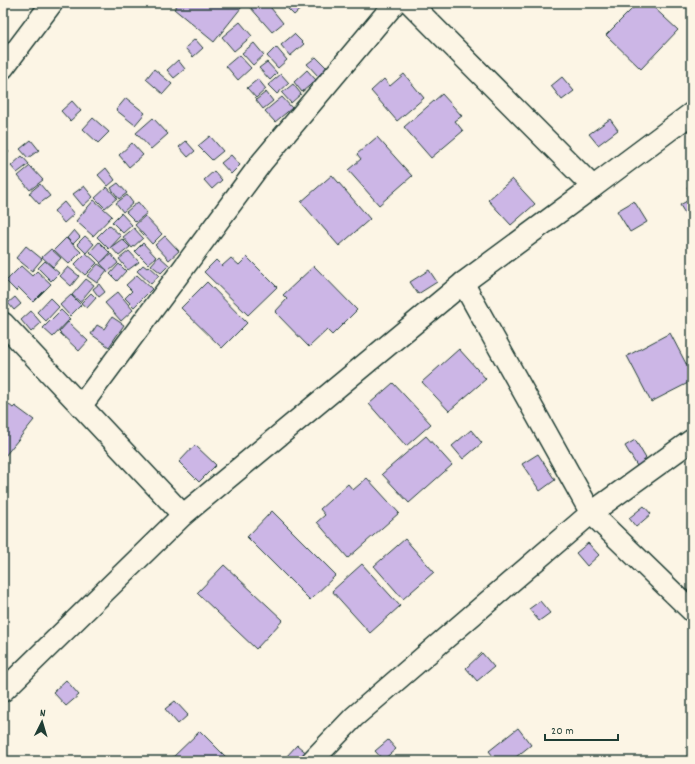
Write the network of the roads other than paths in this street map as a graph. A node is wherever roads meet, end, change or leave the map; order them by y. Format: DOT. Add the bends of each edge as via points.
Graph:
graph roads {
  1 [pos="52,3"];
  2 [pos="395,3"];
  3 [pos="410,3"];
  4 [pos="3,68"];
  5 [pos="692,114"];
  6 [pos="593,187"];
  7 [pos="463,283"];
  8 [pos="3,323"];
  9 [pos="81,406"];
  10 [pos="692,440"];
  11 [pos="591,514"];
  12 [pos="183,515"];
  13 [pos="692,611"];
  14 [pos="3,691"];
  15 [pos="312,761"];
  1 -- 4 [label="street"];
  2 -- 9 [label="street" via="262,162"];
  3 -- 6 [label="street"];
  5 -- 6 [label="street"];
  6 -- 7 [label="street"];
  7 -- 11 [label="street"];
  7 -- 12 [label="street"];
  8 -- 9 [label="street"];
  9 -- 12 [label="street"];
  10 -- 11 [label="street"];
  11 -- 13 [label="street"];
  11 -- 15 [label="street" via="354,717"];
  12 -- 14 [label="street"];
}
